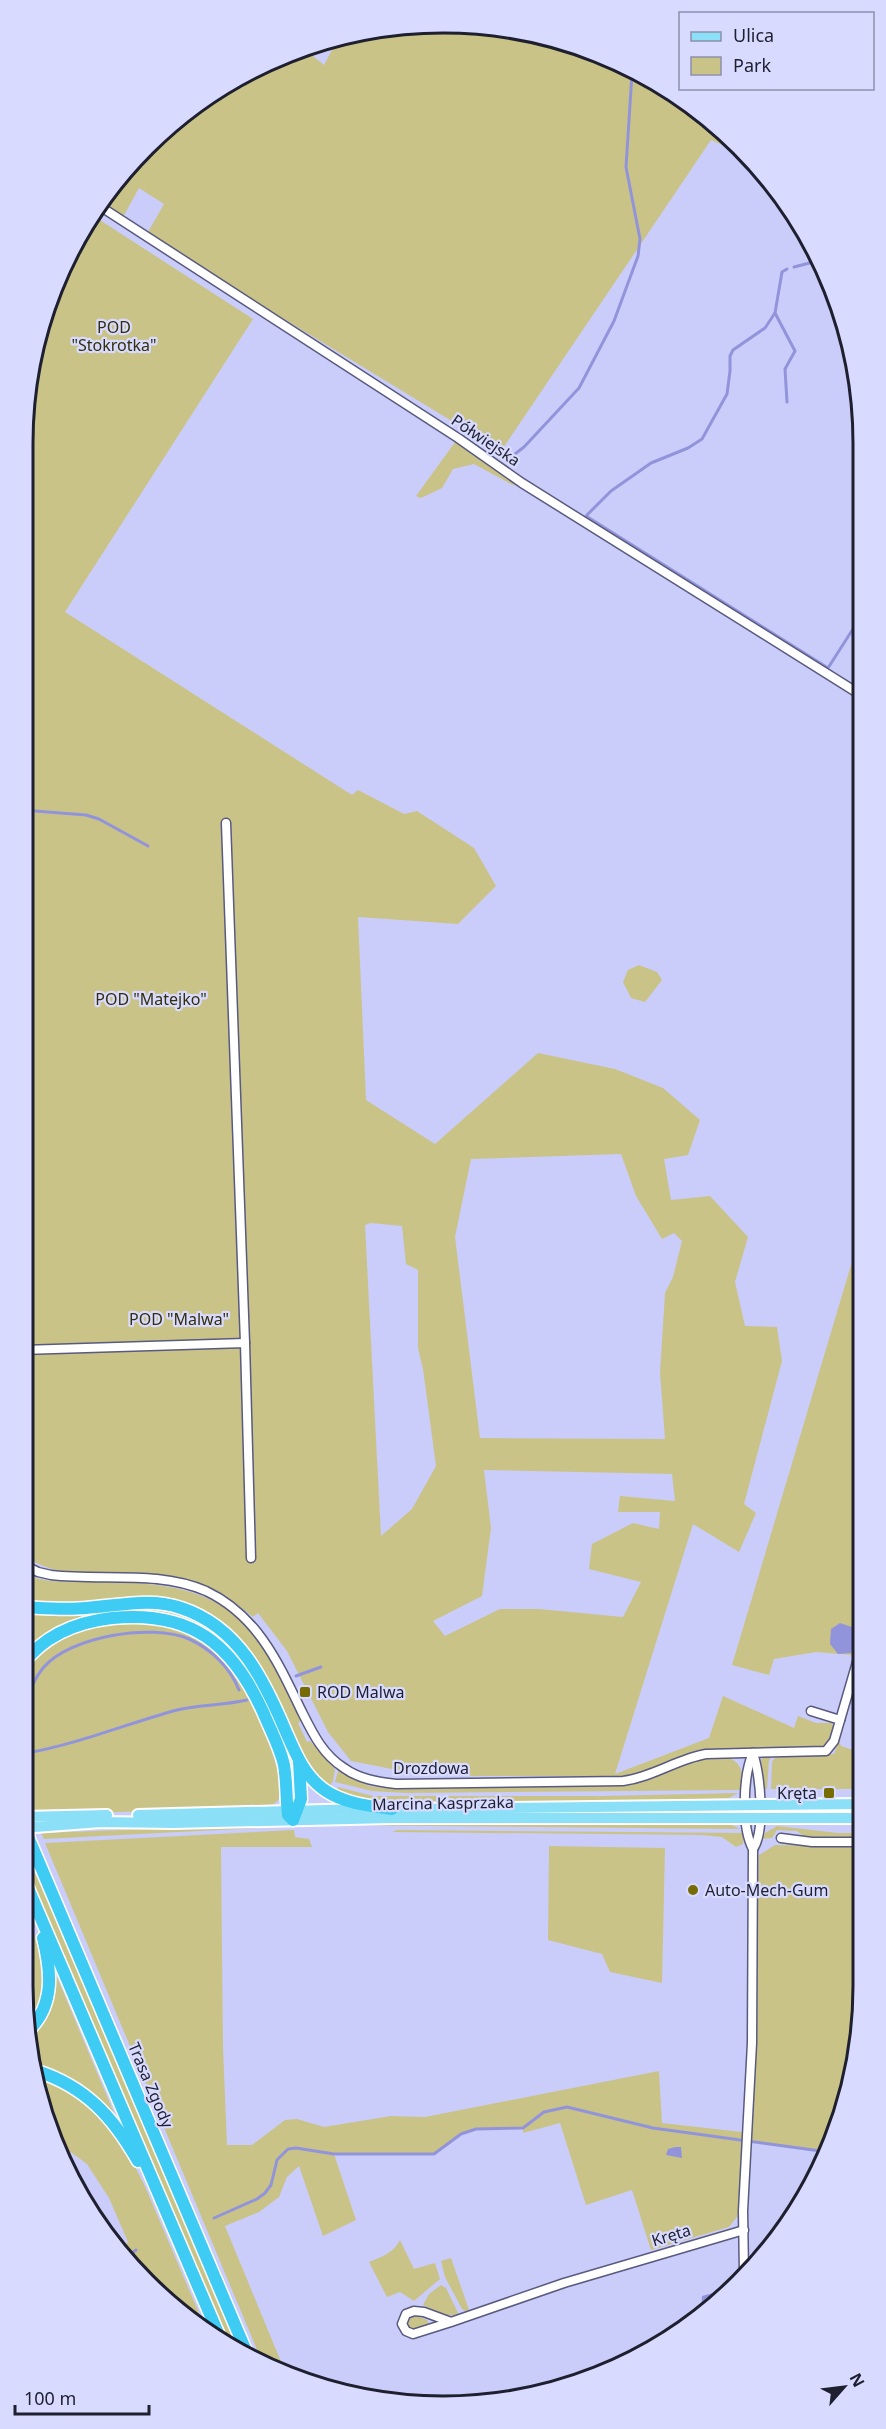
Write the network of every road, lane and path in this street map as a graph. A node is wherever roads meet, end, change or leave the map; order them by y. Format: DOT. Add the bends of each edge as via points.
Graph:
graph roads {
  1 [pos="106,210"];
  2 [pos="853,690"];
  3 [pos="226,823"];
  4 [pos="245,1343"];
  5 [pos="33,1350"];
  6 [pos="251,1558"];
  7 [pos="33,1570"];
  8 [pos="33,1606"];
  9 [pos="33,1652"];
  10 [pos="853,1676"];
  11 [pos="811,1711"];
  12 [pos="840,1720"];
  13 [pos="753,1753"];
  14 [pos="299,1761"];
  15 [pos="745,1804"];
  16 [pos="760,1804"];
  17 [pos="853,1804"];
  18 [pos="392,1809"];
  19 [pos="293,1814"];
  20 [pos="33,1817"];
  21 [pos="746,1818"];
  22 [pos="760,1818"];
  23 [pos="853,1818"];
  24 [pos="33,1830"];
  25 [pos="781,1838"];
  26 [pos="853,1842"];
  27 [pos="33,1849"];
  28 [pos="753,1849"];
  29 [pos="33,1899"];
  30 [pos="35,2023"];
  31 [pos="43,2073"];
  32 [pos="165,2210"];
  33 [pos="744,2230"];
  34 [pos="744,2264"];
  35 [pos="451,2322"];
  36 [pos="216,2327"];
  37 [pos="243,2344"];
  1 -- 2 [label="street, Półwiejska" via="522,483"];
  3 -- 4 [label="street"];
  4 -- 5 [label="street"];
  4 -- 6 [label="street"];
  7 -- 13 [label="street, Drozdowa" via="51,1575 176,1582 219,1598 245,1617 267,1644 322,1749 344,1768 368,1779 406,1785 623,1781 650,1776 697,1755"];
  8 -- 14 [label="highway" via="85,1608 152,1603 199,1615 229,1636 251,1660"];
  9 -- 19 [label="highway" via="50,1638 92,1621 154,1617 200,1631 232,1659 258,1701 283,1762"];
  10 -- 12 [label="street"];
  11 -- 12 [label="street"];
  12 -- 13 [label="street" via="834,1741 826,1751"];
  13 -- 15 [label="street"];
  13 -- 16 [label="street"];
  14 -- 18 [label="highway" via="316,1783 336,1797"];
  14 -- 19 [label="highway" via="302,1788"];
  15 -- 16 [label="main road, Marcina Kasprzaka"];
  15 -- 18 [label="main road, Marcina Kasprzaka"];
  15 -- 21 [label="street"];
  16 -- 17 [label="main road, Marcina Kasprzaka"];
  16 -- 22 [label="street"];
  18 -- 19 [label="main road, Marcina Kasprzaka"];
  19 -- 20 [label="main road, Marcina Kasprzaka"];
  19 -- 21 [label="main road, Marcina Kasprzaka"];
  19 -- 24 [label="main road, Marcina Kasprzaka" via="173,1823 101,1822"];
  21 -- 22 [label="main road, Marcina Kasprzaka"];
  21 -- 28 [label="street"];
  22 -- 23 [label="main road, Marcina Kasprzaka"];
  22 -- 28 [label="street"];
  25 -- 26 [label="street"];
  27 -- 37 [label="highway, Trasa Zgody"];
  28 -- 33 [label="street" via="752,2043"];
  29 -- 30 [label="highway" via="50,1975 46,2003"];
  29 -- 32 [label="highway"];
  31 -- 32 [label="highway" via="72,2086 105,2114 130,2148"];
  32 -- 36 [label="highway"];
  33 -- 34 [label="street"];
  33 -- 35 [label="street, Kręta" via="564,2283"];
  35 -- 35 [label="street, Kręta" via="414,2311 406,2314 402,2324 412,2334"];
}
